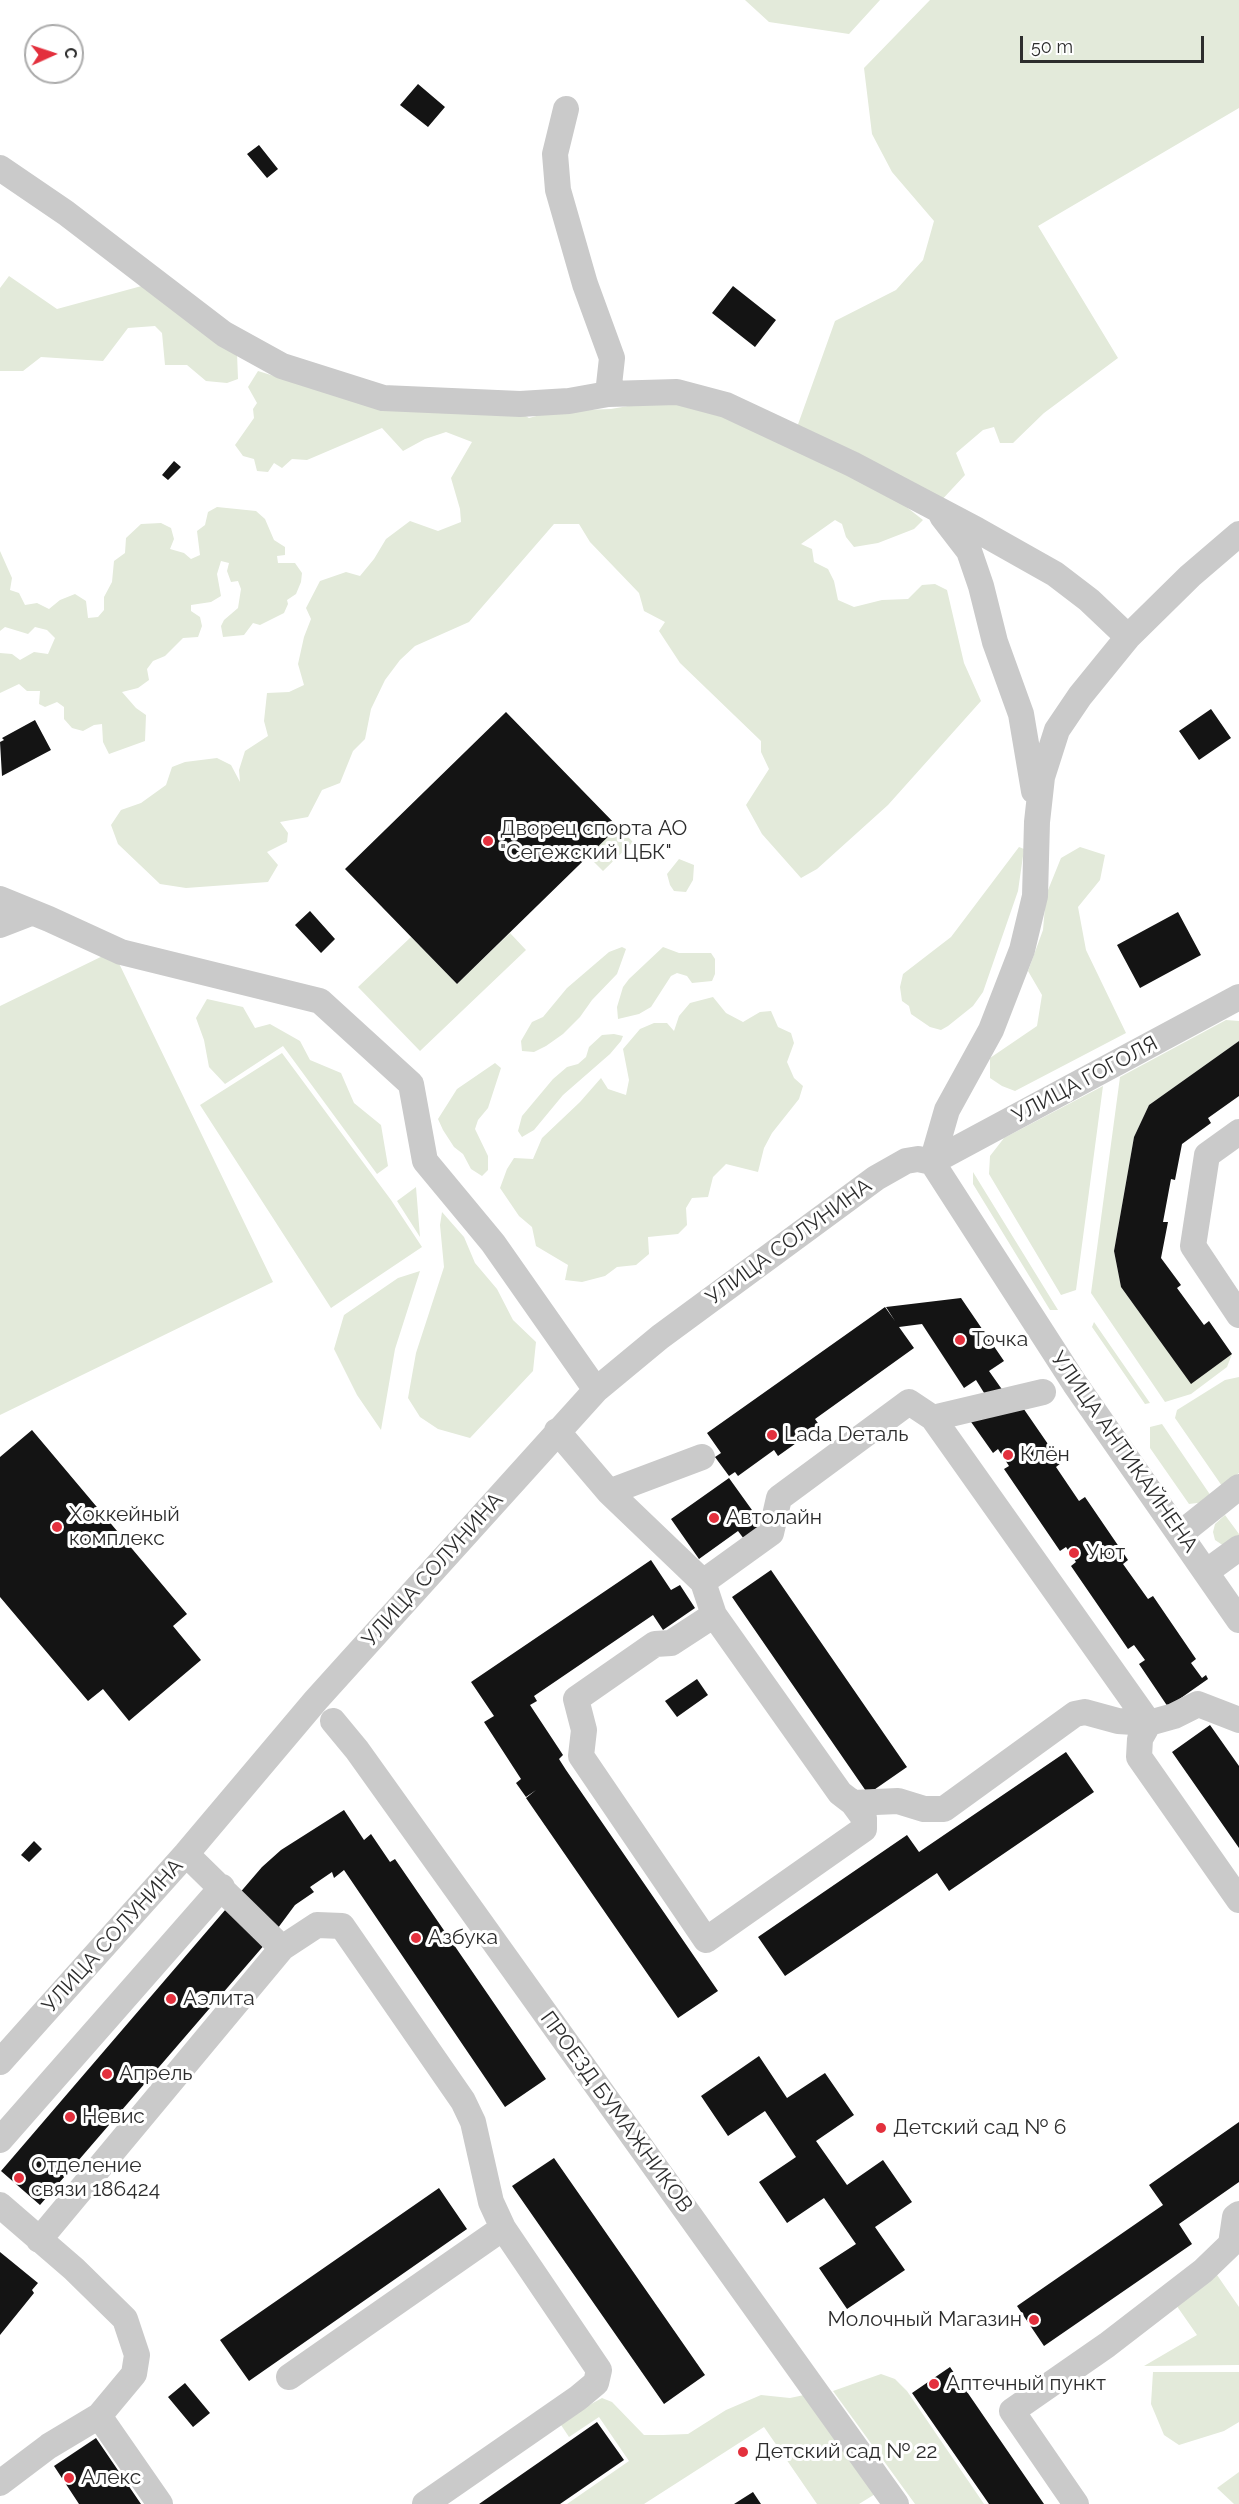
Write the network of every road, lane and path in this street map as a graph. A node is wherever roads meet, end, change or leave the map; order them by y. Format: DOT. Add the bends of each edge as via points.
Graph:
graph roads {
  1 [pos="566,109"];
  2 [pos="0,168"];
  3 [pos="608,394"];
  4 [pos="936,508"];
  5 [pos="1239,534"];
  6 [pos="1128,637"];
  7 [pos="1037,822"];
  8 [pos="0,899"];
  9 [pos="31,913"];
  10 [pos="0,925"];
  11 [pos="1239,997"];
  12 [pos="1239,1132"];
  13 [pos="932,1162"];
  14 [pos="1239,1315"];
  15 [pos="596,1390"];
  16 [pos="1043,1392"];
  17 [pos="933,1418"];
  18 [pos="557,1431"];
  19 [pos="702,1457"];
  20 [pos="1239,1487"];
  21 [pos="609,1492"];
  22 [pos="1180,1534"];
  23 [pos="1239,1548"];
  24 [pos="1206,1572"];
  25 [pos="703,1582"];
  26 [pos="714,1615"];
  27 [pos="1239,1620"];
  28 [pos="1239,1720"];
  29 [pos="333,1721"];
  30 [pos="1149,1722"];
  31 [pos="853,1803"];
  32 [pos="186,1854"];
  33 [pos="222,1887"];
  34 [pos="1239,1900"];
  35 [pos="282,1948"];
  36 [pos="0,2062"];
  37 [pos="0,2140"];
  38 [pos="0,2205"];
  39 [pos="1239,2214"];
  40 [pos="503,2228"];
  41 [pos="39,2240"];
  42 [pos="289,2377"];
  43 [pos="99,2416"];
  44 [pos="0,2483"];
  45 [pos="160,2504"];
  46 [pos="425,2504"];
  47 [pos="896,2504"];
  48 [pos="1076,2504"];
  1 -- 3 [label="street" via="555,154 558,190 585,284 612,358"];
  2 -- 3 [label="street" via="225,334 282,366 383,398 520,405"];
  3 -- 4 [label="street" via="677,392 726,405"];
  4 -- 6 [label="street" via="1055,574"];
  4 -- 7 [label="street" via="969,551 981,586 995,642 1021,714"];
  5 -- 6 [label="street"];
  6 -- 7 [label="street" via="1057,730 1042,777"];
  7 -- 13 [label="street" via="1035,896 1022,950 991,1030 947,1110"];
  8 -- 9 [label="street"];
  9 -- 10 [label="street"];
  9 -- 15 [label="street" via="122,952 320,1001 411,1084 425,1161 493,1243"];
  11 -- 13 [label="street, УЛИЦА ГОГОЛЯ"];
  12 -- 14 [label="street" via="1207,1155 1193,1246"];
  13 -- 15 [label="street, УЛИЦА СОЛУНИНА" via="906,1161 876,1178 660,1337"];
  13 -- 22 [label="street, УЛИЦА АНТИКАЙНЕНА" via="1076,1384"];
  15 -- 18 [label="street, УЛИЦА СОЛУНИНА"];
  16 -- 17 [label="street"];
  17 -- 25 [label="street" via="909,1402 779,1498 771,1533"];
  17 -- 30 [label="street"];
  18 -- 21 [label="street"];
  18 -- 32 [label="street, УЛИЦА СОЛУНИНА" via="316,1700"];
  19 -- 21 [label="street"];
  20 -- 22 [label="street"];
  21 -- 25 [label="street"];
  22 -- 24 [label="street, УЛИЦА АНТИКАЙНЕНА"];
  23 -- 24 [label="street"];
  24 -- 27 [label="street, УЛИЦА АНТИКАЙНЕНА"];
  25 -- 26 [label="street"];
  26 -- 31 [label="street" via="840,1793"];
  26 -- 31 [label="street" via="671,1643 655,1644 576,1698 584,1730 581,1756 706,1940 864,1829 864,1818"];
  28 -- 30 [label="street" via="1198,1704"];
  29 -- 47 [label="street, ПРОЕЗД БУМАЖНИКОВ"];
  30 -- 31 [label="street" via="1118,1721 1085,1712 1075,1714 944,1809 924,1809 898,1801"];
  30 -- 34 [label="street" via="1140,1739 1138,1757"];
  32 -- 33 [label="street"];
  32 -- 36 [label="street, УЛИЦА СОЛУНИНА"];
  33 -- 35 [label="street"];
  33 -- 37 [label="street"];
  35 -- 40 [label="street" via="317,1924 342,1926 463,2101 473,2122 491,2202"];
  35 -- 41 [label="street"];
  38 -- 41 [label="street"];
  39 -- 48 [label="street" via="1235,2217 1231,2244 1203,2271 1107,2345 1011,2411"];
  40 -- 42 [label="street"];
  40 -- 46 [label="street" via="599,2370 598,2377 578,2398"];
  41 -- 43 [label="street" via="125,2319 137,2355 134,2374"];
  43 -- 44 [label="street" via="49,2446"];
  43 -- 45 [label="street"];
}
